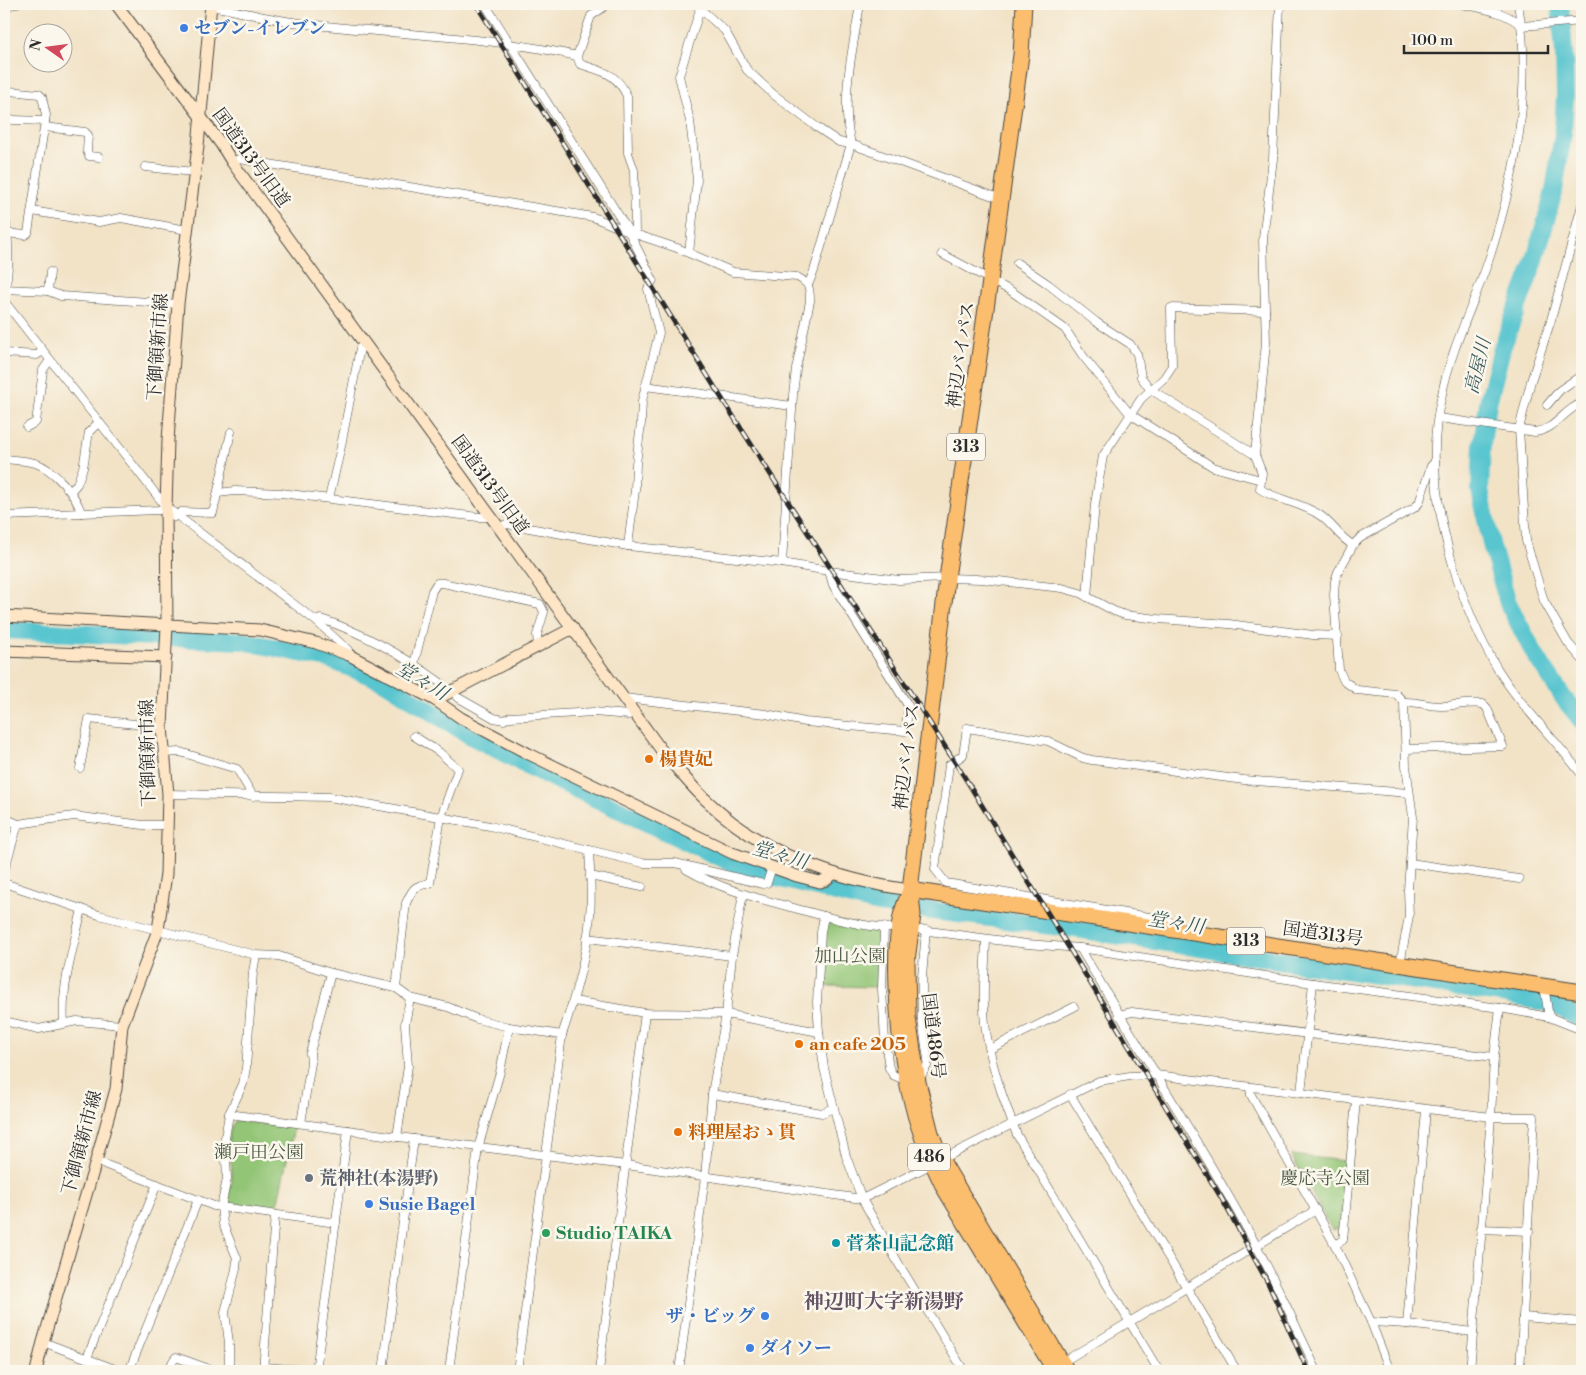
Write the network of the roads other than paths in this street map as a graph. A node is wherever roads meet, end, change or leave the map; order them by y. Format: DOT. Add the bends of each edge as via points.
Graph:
graph roads {
  1 [pos="16,4"];
  2 [pos="114,4"];
  3 [pos="484,4"];
  4 [pos="608,4"];
  5 [pos="860,4"];
  6 [pos="1024,4"];
  7 [pos="1280,4"];
  8 [pos="1462,4"];
  9 [pos="1518,4"];
  10 [pos="211,5"];
  11 [pos="699,5"];
  12 [pos="4,6"];
  13 [pos="1582,21"];
  14 [pos="1524,26"];
  15 [pos="510,46"];
  16 [pos="577,56"];
  17 [pos="4,88"];
  18 [pos="201,118"];
  19 [pos="12,120"];
  20 [pos="45,124"];
  21 [pos="851,144"];
  22 [pos="100,157"];
  23 [pos="232,162"];
  24 [pos="145,167"];
  25 [pos="194,172"];
  26 [pos="1001,199"];
  27 [pos="1582,206"];
  28 [pos="32,211"];
  29 [pos="4,214"];
  30 [pos="187,230"];
  31 [pos="6,233"];
  32 [pos="632,233"];
  33 [pos="689,253"];
  34 [pos="942,254"];
  35 [pos="1017,264"];
  36 [pos="50,272"];
  37 [pos="990,281"];
  38 [pos="808,285"];
  39 [pos="4,288"];
  40 [pos="48,291"];
  41 [pos="4,301"];
  42 [pos="178,304"];
  43 [pos="1265,311"];
  44 [pos="364,343"];
  45 [pos="43,351"];
  46 [pos="4,353"];
  47 [pos="50,360"];
  48 [pos="1582,375"];
  49 [pos="645,386"];
  50 [pos="1150,389"];
  51 [pos="1582,403"];
  52 [pos="1547,405"];
  53 [pos="792,406"];
  54 [pos="1130,414"];
  55 [pos="1440,418"];
  56 [pos="99,422"];
  57 [pos="27,427"];
  58 [pos="1517,429"];
  59 [pos="231,432"];
  60 [pos="1255,455"];
  61 [pos="4,459"];
  62 [pos="1435,462"];
  63 [pos="1261,480"];
  64 [pos="71,491"];
  65 [pos="218,493"];
  66 [pos="329,498"];
  67 [pos="166,507"];
  68 [pos="81,513"];
  69 [pos="177,515"];
  70 [pos="4,516"];
  71 [pos="492,517"];
  72 [pos="166,522"];
  73 [pos="500,527"];
  74 [pos="1353,545"];
  75 [pos="628,546"];
  76 [pos="782,563"];
  77 [pos="829,571"];
  78 [pos="948,578"];
  79 [pos="1087,597"];
  80 [pos="4,616"];
  81 [pos="316,621"];
  82 [pos="573,628"];
  83 [pos="167,633"];
  84 [pos="1338,636"];
  85 [pos="538,646"];
  86 [pos="4,651"];
  87 [pos="349,655"];
  88 [pos="166,658"];
  89 [pos="1582,659"];
  90 [pos="414,664"];
  91 [pos="440,683"];
  92 [pos="457,697"];
  93 [pos="624,698"];
  94 [pos="435,700"];
  95 [pos="1404,702"];
  96 [pos="634,711"];
  97 [pos="162,727"];
  98 [pos="414,736"];
  99 [pos="1406,749"];
  100 [pos="164,753"];
  101 [pos="80,768"];
  102 [pos="1582,775"];
  103 [pos="1409,793"];
  104 [pos="168,794"];
  105 [pos="253,796"];
  106 [pos="441,816"];
  107 [pos="4,818"];
  108 [pos="18,824"];
  109 [pos="167,825"];
  110 [pos="589,850"];
  111 [pos="1410,862"];
  112 [pos="675,863"];
  113 [pos="772,867"];
  114 [pos="4,871"];
  115 [pos="833,874"];
  116 [pos="590,876"];
  117 [pos="1519,879"];
  118 [pos="4,883"];
  119 [pos="642,887"];
  120 [pos="743,894"];
  121 [pos="909,904"];
  122 [pos="82,909"];
  123 [pos="824,916"];
  124 [pos="158,930"];
  125 [pos="1190,933"];
  126 [pos="587,938"];
  127 [pos="986,940"];
  128 [pos="1080,948"];
  129 [pos="256,955"];
  130 [pos="732,956"];
  131 [pos="1400,964"];
  132 [pos="331,973"];
  133 [pos="1313,984"];
  134 [pos="396,988"];
  135 [pos="1545,991"];
  136 [pos="1582,992"];
  137 [pos="410,998"];
  138 [pos="574,1001"];
  139 [pos="1074,1007"];
  140 [pos="1500,1008"];
  141 [pos="645,1013"];
  142 [pos="1548,1013"];
  143 [pos="726,1014"];
  144 [pos="1119,1015"];
  145 [pos="4,1021"];
  146 [pos="64,1023"];
  147 [pos="122,1025"];
  148 [pos="509,1027"];
  149 [pos="1582,1030"];
  150 [pos="819,1032"];
  151 [pos="562,1035"];
  152 [pos="1309,1035"];
  153 [pos="990,1049"];
  154 [pos="1494,1057"];
  155 [pos="1156,1075"];
  156 [pos="912,1081"];
  157 [pos="1250,1088"];
  158 [pos="1301,1093"];
  159 [pos="712,1094"];
  160 [pos="1070,1094"];
  161 [pos="1356,1101"];
  162 [pos="833,1108"];
  163 [pos="1426,1110"];
  164 [pos="229,1114"];
  165 [pos="1491,1117"];
  166 [pos="301,1123"];
  167 [pos="1012,1123"];
  168 [pos="348,1130"];
  169 [pos="397,1137"];
  170 [pos="414,1139"];
  171 [pos="478,1148"];
  172 [pos="546,1156"];
  173 [pos="96,1161"];
  174 [pos="936,1161"];
  175 [pos="626,1166"];
  176 [pos="705,1177"];
  177 [pos="158,1184"];
  178 [pos="862,1199"];
  179 [pos="198,1200"];
  180 [pos="221,1207"];
  181 [pos="1316,1210"];
  182 [pos="275,1216"];
  183 [pos="336,1223"];
  184 [pos="1481,1229"];
  185 [pos="1529,1231"];
  186 [pos="1335,1245"];
  187 [pos="1256,1246"];
  188 [pos="1187,1287"];
  189 [pos="1523,1317"];
  190 [pos="1129,1322"];
  191 [pos="1371,1322"];
  192 [pos="1582,1322"];
  193 [pos="1407,1324"];
  194 [pos="1472,1332"];
  195 [pos="43,1342"];
  196 [pos="87,1358"];
  197 [pos="263,1369"];
  198 [pos="1057,1369"];
  199 [pos="36,1371"];
  200 [pos="120,1371"];
  201 [pos="130,1371"];
  202 [pos="168,1371"];
  203 [pos="214,1371"];
  204 [pos="229,1371"];
  205 [pos="316,1371"];
  206 [pos="322,1371"];
  207 [pos="383,1371"];
  208 [pos="449,1371"];
  209 [pos="518,1371"];
  210 [pos="599,1371"];
  211 [pos="679,1371"];
  212 [pos="964,1371"];
  213 [pos="1159,1371"];
  214 [pos="1237,1371"];
  215 [pos="1317,1371"];
  216 [pos="1390,1371"];
  217 [pos="1470,1371"];
  218 [pos="1520,1371"];
  1 -- 12 [label="street"];
  2 -- 18 [label="street, 国道313号旧道"];
  3 -- 15 [label="street"];
  4 -- 16 [label="street" via="591,16"];
  5 -- 21 [label="street" via="848,86"];
  6 -- 26 [label="highway, 神辺バイパス / 313"];
  7 -- 43 [label="street" via="1274,159 1263,238"];
  8 -- 14 [label="street" via="1499,12"];
  9 -- 14 [label="street"];
  10 -- 15 [label="street" via="293,22"];
  10 -- 18 [label="street, 下御領新市線"];
  11 -- 21 [label="street" via="725,32 747,70 773,94 818,128 840,142"];
  11 -- 33 [label="street" via="679,76 690,121 697,180"];
  13 -- 14 [label="street"];
  14 -- 55 [label="street" via="1523,107 1508,189 1491,253 1456,346"];
  15 -- 16 [label="street"];
  15 -- 32 [label="street"];
  16 -- 32 [label="street" via="580,64 613,75 627,96 628,153 634,170"];
  17 -- 20 [label="street" via="39,94"];
  18 -- 23 [label="street, 国道313号旧道"];
  18 -- 25 [label="street, 下御領新市線"];
  19 -- 20 [label="street"];
  20 -- 22 [label="street" via="85,132 89,156"];
  20 -- 28 [label="street"];
  21 -- 26 [label="street"];
  21 -- 38 [label="street"];
  23 -- 32 [label="street" via="239,159 592,217"];
  23 -- 44 [label="street, 国道313号旧道"];
  24 -- 25 [label="street"];
  25 -- 30 [label="street, 下御領新市線"];
  26 -- 37 [label="highway, 神辺バイパス / 313"];
  27 -- 58 [label="street"];
  28 -- 30 [label="street" via="99,222 121,218"];
  28 -- 31 [label="street" via="28,233"];
  29 -- 31 [label="street"];
  30 -- 42 [label="street, 下御領新市線"];
  31 -- 39 [label="street" via="7,279"];
  32 -- 33 [label="street"];
  32 -- 49 [label="street" via="653,280 648,289 659,333"];
  33 -- 38 [label="street" via="733,272 797,277"];
  34 -- 37 [label="street"];
  35 -- 50 [label="street" via="1130,344 1137,354 1141,377"];
  36 -- 40 [label="street"];
  37 -- 54 [label="street" via="1065,329"];
  37 -- 78 [label="highway, 神辺バイパス / 313"];
  38 -- 53 [label="street" via="810,301"];
  39 -- 40 [label="street"];
  40 -- 42 [label="street" via="61,296"];
  41 -- 45 [label="street"];
  42 -- 67 [label="street, 下御領新市線"];
  43 -- 50 [label="street" via="1171,308 1172,366 1164,378"];
  43 -- 60 [label="street" via="1266,343"];
  44 -- 66 [label="street" via="360,348"];
  44 -- 71 [label="street, 国道313号旧道"];
  45 -- 46 [label="street" via="37,355"];
  45 -- 47 [label="street"];
  47 -- 56 [label="street"];
  47 -- 57 [label="street" via="43,370 36,422"];
  48 -- 52 [label="street" via="1560,390"];
  49 -- 53 [label="street"];
  49 -- 75 [label="street"];
  50 -- 54 [label="street"];
  50 -- 60 [label="street"];
  51 -- 58 [label="street" via="1545,431"];
  53 -- 76 [label="street"];
  54 -- 63 [label="street" via="1213,468"];
  54 -- 79 [label="street" via="1103,456 1095,504"];
  55 -- 58 [label="street"];
  55 -- 62 [label="street"];
  56 -- 64 [label="street" via="89,432 83,468"];
  56 -- 67 [label="street"];
  58 -- 89 [label="street" via="1526,541 1544,601 1568,643"];
  59 -- 65 [label="street"];
  60 -- 63 [label="street" via="1262,473"];
  61 -- 64 [label="street" via="43,466"];
  62 -- 74 [label="street" via="1419,503"];
  62 -- 102 [label="street" via="1440,508 1450,550 1481,637 1510,687"];
  63 -- 74 [label="street" via="1260,489 1315,513"];
  64 -- 68 [label="street"];
  65 -- 66 [label="street" via="246,491"];
  65 -- 69 [label="street" via="213,513 181,512"];
  66 -- 71 [label="street"];
  67 -- 68 [label="street"];
  67 -- 69 [label="street"];
  67 -- 72 [label="street, 下御領新市線"];
  68 -- 70 [label="street"];
  69 -- 72 [label="street"];
  69 -- 81 [label="street"];
  71 -- 73 [label="street, 国道313号旧道"];
  72 -- 83 [label="street, 下御領新市線"];
  73 -- 75 [label="street" via="508,524"];
  73 -- 82 [label="street, 国道313号旧道"];
  74 -- 84 [label="street" via="1335,581"];
  75 -- 76 [label="street"];
  76 -- 77 [label="street"];
  77 -- 78 [label="street" via="899,580"];
  77 -- 93 [label="street" via="833,585 909,707 905,731 805,722 766,714"];
  78 -- 79 [label="street" via="1062,588"];
  78 -- 121 [label="highway, 神辺バイパス / 313"];
  79 -- 84 [label="street" via="1125,615"];
  80 -- 83 [label="street"];
  81 -- 87 [label="street" via="348,650"];
  81 -- 90 [label="street" via="321,619 350,628"];
  82 -- 85 [label="street"];
  82 -- 93 [label="street, 国道313号旧道"];
  83 -- 87 [label="street" via="260,630 316,643"];
  83 -- 88 [label="street, 下御領新市線"];
  84 -- 95 [label="street" via="1339,670 1344,681 1357,690 1396,694"];
  85 -- 90 [label="street" via="537,635 544,612 540,604 436,583"];
  85 -- 94 [label="street"];
  86 -- 88 [label="street"];
  87 -- 94 [label="street"];
  88 -- 97 [label="street, 下御領新市線"];
  90 -- 91 [label="street"];
  92 -- 96 [label="street" via="494,718 504,720 594,712 629,715"];
  93 -- 96 [label="street, 国道313号旧道"];
  94 -- 113 [label="street" via="461,718 598,788 732,853"];
  95 -- 99 [label="street"];
  95 -- 99 [label="street" via="1432,706 1483,704 1488,708 1503,746"];
  96 -- 115 [label="street, 国道313号旧道" via="662,751 705,800 762,842"];
  97 -- 100 [label="street, 下御領新市線"];
  97 -- 101 [label="street" via="89,719"];
  98 -- 106 [label="street" via="458,769"];
  99 -- 103 [label="street"];
  100 -- 104 [label="street, 下御領新市線"];
  100 -- 105 [label="street" via="180,752 237,769"];
  103 -- 111 [label="street" via="1413,817"];
  103 -- 125 [label="street" via="1244,780 1092,760 1048,741 967,728 963,755 949,765 935,869 946,883 1167,920"];
  104 -- 105 [label="street"];
  104 -- 109 [label="street, 下御領新市線"];
  105 -- 106 [label="street" via="329,798"];
  106 -- 110 [label="street"];
  106 -- 134 [label="street" via="430,883 418,885 406,904"];
  107 -- 108 [label="street"];
  108 -- 109 [label="street" via="74,816"];
  108 -- 114 [label="street"];
  109 -- 124 [label="street, 下御領新市線" via="166,874"];
  110 -- 112 [label="street" via="643,863"];
  110 -- 116 [label="street"];
  111 -- 117 [label="street"];
  111 -- 131 [label="street" via="1409,916"];
  112 -- 113 [label="street" via="763,884 767,883"];
  112 -- 120 [label="street" via="706,881"];
  113 -- 115 [label="street" via="820,882"];
  115 -- 121 [label="street, 国道313号旧道" via="884,887"];
  116 -- 119 [label="street"];
  116 -- 126 [label="street" via="591,914"];
  118 -- 122 [label="street"];
  120 -- 123 [label="street"];
  120 -- 130 [label="street"];
  121 -- 125 [label="highway, 国道313号 / 313"];
  121 -- 156 [label="highway, 国道486号 / 486" via="896,964 898,1023"];
  122 -- 124 [label="street"];
  122 -- 146 [label="street" via="68,974"];
  123 -- 150 [label="street" via="817,1002"];
  123 -- 156 [label="street" via="887,928 882,989 889,1068 893,1074"];
  124 -- 129 [label="street"];
  124 -- 147 [label="street, 下御領新市線"];
  125 -- 131 [label="highway, 国道313号 / 313"];
  126 -- 130 [label="street"];
  126 -- 138 [label="street"];
  127 -- 128 [label="street"];
  127 -- 153 [label="street" via="985,1024"];
  127 -- 156 [label="street" via="924,930 922,1020 928,1060 927,1066"];
  128 -- 133 [label="street"];
  128 -- 144 [label="street"];
  129 -- 132 [label="street" via="279,956"];
  129 -- 164 [label="street" via="246,1068 243,1084"];
  130 -- 143 [label="street"];
  131 -- 135 [label="highway, 国道313号 / 313"];
  132 -- 134 [label="street"];
  132 -- 166 [label="street" via="310,1053"];
  133 -- 140 [label="street"];
  133 -- 152 [label="street"];
  134 -- 137 [label="street"];
  135 -- 136 [label="highway, 国道313号 / 313"];
  135 -- 142 [label="street"];
  137 -- 148 [label="street"];
  137 -- 169 [label="street" via="406,1024 408,1066"];
  138 -- 141 [label="street"];
  138 -- 151 [label="street"];
  139 -- 153 [label="street"];
  140 -- 142 [label="street"];
  140 -- 154 [label="street"];
  141 -- 143 [label="street"];
  141 -- 175 [label="street"];
  142 -- 149 [label="street"];
  143 -- 150 [label="street"];
  143 -- 159 [label="street"];
  144 -- 152 [label="street" via="1132,1012"];
  144 -- 155 [label="street"];
  145 -- 146 [label="street" via="39,1029"];
  146 -- 147 [label="street"];
  147 -- 173 [label="street, 下御領新市線" via="116,1089"];
  148 -- 151 [label="street"];
  148 -- 171 [label="street"];
  150 -- 162 [label="street"];
  151 -- 172 [label="street"];
  152 -- 154 [label="street"];
  152 -- 158 [label="street"];
  153 -- 167 [label="street" via="999,1090"];
  154 -- 165 [label="street"];
  155 -- 157 [label="street"];
  155 -- 160 [label="street" via="1098,1081"];
  155 -- 187 [label="street"];
  156 -- 174 [label="highway, 国道486号 / 486" via="922,1137"];
  157 -- 158 [label="street"];
  157 -- 181 [label="street" via="1250,1095"];
  158 -- 161 [label="street"];
  159 -- 162 [label="street" via="822,1113"];
  159 -- 176 [label="street"];
  160 -- 167 [label="street"];
  160 -- 188 [label="street"];
  161 -- 163 [label="street"];
  161 -- 186 [label="street" via="1343,1240"];
  162 -- 178 [label="street"];
  163 -- 165 [label="street"];
  163 -- 193 [label="street"];
  164 -- 166 [label="street"];
  164 -- 180 [label="street" via="225,1138 227,1179"];
  165 -- 184 [label="street"];
  165 -- 185 [label="street" via="1534,1117"];
  166 -- 168 [label="street"];
  167 -- 174 [label="street"];
  167 -- 190 [label="street"];
  168 -- 169 [label="street"];
  168 -- 183 [label="street"];
  169 -- 170 [label="street"];
  170 -- 171 [label="street"];
  170 -- 207 [label="street"];
  171 -- 172 [label="street"];
  171 -- 208 [label="street"];
  172 -- 175 [label="street"];
  172 -- 209 [label="street"];
  173 -- 177 [label="street"];
  173 -- 195 [label="street, 下御領新市線"];
  174 -- 178 [label="street"];
  174 -- 198 [label="highway, 国道486号 / 486" via="944,1188"];
  175 -- 176 [label="street"];
  175 -- 210 [label="street"];
  176 -- 178 [label="street"];
  176 -- 211 [label="street"];
  177 -- 179 [label="street"];
  177 -- 196 [label="street"];
  178 -- 212 [label="street"];
  179 -- 180 [label="street"];
  179 -- 201 [label="street"];
  180 -- 182 [label="street"];
  180 -- 204 [label="street" via="223,1224 237,1258 226,1312"];
  181 -- 186 [label="street"];
  181 -- 187 [label="street"];
  182 -- 183 [label="street"];
  182 -- 197 [label="street"];
  183 -- 205 [label="street"];
  184 -- 185 [label="street"];
  184 -- 194 [label="street"];
  185 -- 189 [label="street"];
  186 -- 191 [label="street"];
  187 -- 188 [label="street"];
  187 -- 215 [label="street"];
  188 -- 190 [label="street"];
  188 -- 214 [label="street"];
  189 -- 192 [label="street"];
  189 -- 218 [label="street"];
  190 -- 198 [label="street"];
  190 -- 213 [label="street"];
  191 -- 193 [label="street"];
  191 -- 216 [label="street"];
  193 -- 194 [label="street"];
  194 -- 217 [label="street"];
  195 -- 196 [label="street"];
  195 -- 199 [label="street, 下御領新市線"];
  196 -- 200 [label="street"];
  197 -- 205 [label="street"];
  202 -- 203 [label="street" via="176,1357"];
  205 -- 206 [label="street"];
}
